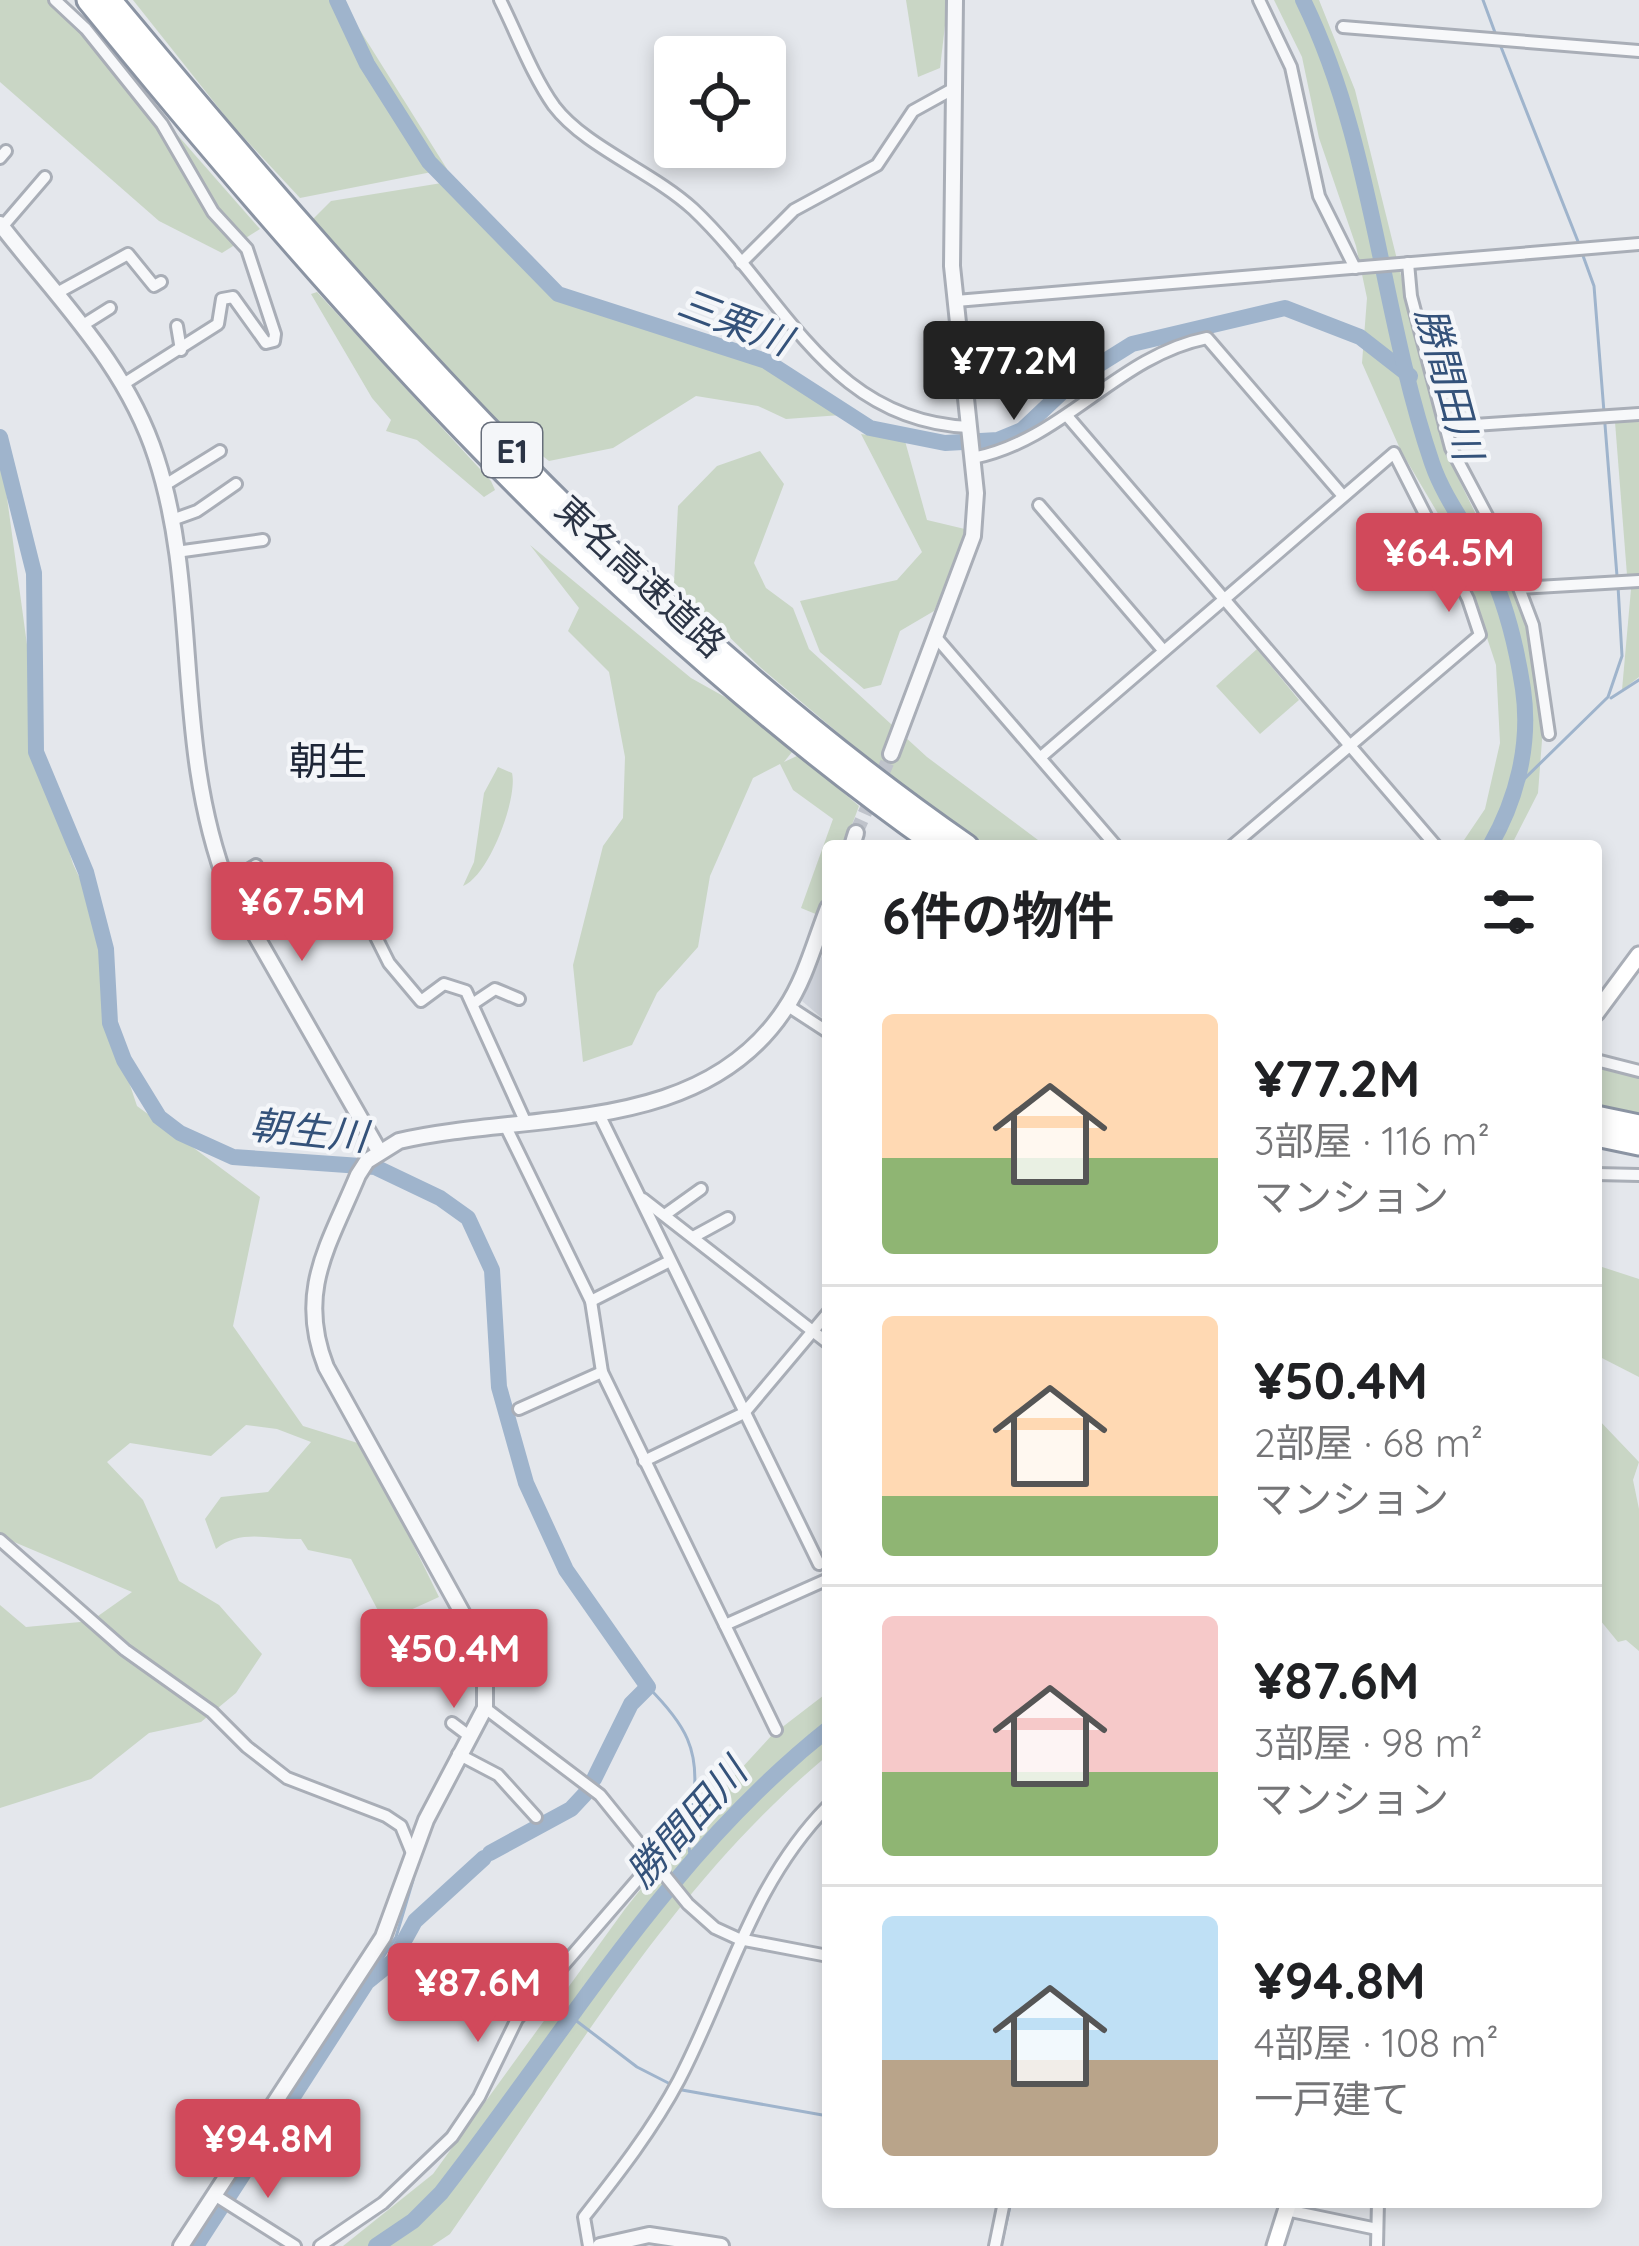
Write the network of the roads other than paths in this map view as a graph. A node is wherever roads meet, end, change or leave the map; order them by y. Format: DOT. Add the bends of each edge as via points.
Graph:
graph roads {
  1 [pos="55,0"];
  2 [pos="88,0"];
  3 [pos="110,0"];
  4 [pos="500,0"];
  5 [pos="955,0"];
  6 [pos="1259,0"];
  7 [pos="1343,27"];
  8 [pos="1639,51"];
  9 [pos="951,90"];
  10 [pos="45,177"];
  11 [pos="1,225"];
  12 [pos="1639,244"];
  13 [pos="741,263"];
  14 [pos="1405,264"];
  15 [pos="1358,268"];
  16 [pos="161,282"];
  17 [pos="57,293"];
  18 [pos="956,301"];
  19 [pos="110,308"];
  20 [pos="83,325"];
  21 [pos="178,326"];
  22 [pos="187,352"];
  23 [pos="125,383"];
  24 [pos="1639,414"];
  25 [pos="1067,417"];
  26 [pos="969,427"];
  27 [pos="1445,428"];
  28 [pos="220,451"];
  29 [pos="973,458"];
  30 [pos="165,484"];
  31 [pos="236,484"];
  32 [pos="1343,496"];
  33 [pos="1039,505"];
  34 [pos="172,520"];
  35 [pos="262,540"];
  36 [pos="176,552"];
  37 [pos="1639,581"];
  38 [pos="1521,588"];
  39 [pos="1224,598"];
  40 [pos="934,635"];
  41 [pos="1163,650"];
  42 [pos="1549,734"];
  43 [pos="1350,746"];
  44 [pos="891,754"];
  45 [pos="1041,757"];
  46 [pos="930,840"];
  47 [pos="959,840"];
  48 [pos="1110,840"];
  49 [pos="1239,840"];
  50 [pos="1431,840"];
  51 [pos="256,865"];
  52 [pos="226,883"];
  53 [pos="822,923"];
  54 [pos="257,935"];
  55 [pos="1639,956"];
  56 [pos="519,999"];
  57 [pos="474,1003"];
  58 [pos="1602,1005"];
  59 [pos="788,1006"];
  60 [pos="822,1028"];
  61 [pos="1602,1062"];
  62 [pos="1639,1071"];
  63 [pos="598,1112"];
  64 [pos="1602,1118"];
  65 [pos="525,1121"];
  66 [pos="505,1125"];
  67 [pos="1639,1126"];
  68 [pos="1602,1137"];
  69 [pos="1639,1144"];
  70 [pos="373,1156"];
  71 [pos="1602,1174"];
  72 [pos="1639,1174"];
  73 [pos="700,1189"];
  74 [pos="640,1197"];
  75 [pos="666,1214"];
  76 [pos="728,1218"];
  77 [pos="694,1236"];
  78 [pos="670,1261"];
  79 [pos="591,1301"];
  80 [pos="822,1321"];
  81 [pos="814,1331"];
  82 [pos="822,1337"];
  83 [pos="602,1372"];
  84 [pos="519,1409"];
  85 [pos="744,1413"];
  86 [pos="644,1461"];
  87 [pos="0,1540"];
  88 [pos="822,1555"];
  89 [pos="822,1584"];
  90 [pos="725,1625"];
  91 [pos="484,1708"];
  92 [pos="452,1723"];
  93 [pos="776,1730"];
  94 [pos="468,1735"];
  95 [pos="458,1754"];
  96 [pos="822,1812"];
  97 [pos="536,1817"];
  98 [pos="412,1853"];
  99 [pos="652,1863"];
  100 [pos="739,1939"];
  101 [pos="822,1955"];
  102 [pos="216,2196"];
  103 [pos="1003,2208"];
  104 [pos="1286,2208"];
  105 [pos="1295,2208"];
  106 [pos="1378,2208"];
  107 [pos="1377,2229"];
  108 [pos="181,2246"];
  109 [pos="296,2246"];
  110 [pos="320,2246"];
  111 [pos="589,2246"];
  112 [pos="600,2246"];
  113 [pos="722,2246"];
  114 [pos="995,2246"];
  115 [pos="1275,2246"];
  116 [pos="1378,2246"];
  1 -- 22 [label="street" via="162,124 213,212 247,249 274,341 266,343 233,298 222,299 218,324"];
  2 -- 46 [label="highway, 東名高速道路 / E1" via="292,241 552,516 742,692"];
  3 -- 47 [label="highway, 東名高速道路 / E1" via="327,254 561,501 755,681"];
  4 -- 13 [label="street" via="553,105 694,210"];
  5 -- 9 [label="street"];
  6 -- 15 [label="street" via="1292,67 1319,196"];
  7 -- 8 [label="street"];
  9 -- 13 [label="street" via="913,111 877,165 794,210"];
  9 -- 18 [label="street"];
  10 -- 11 [label="street"];
  11 -- 17 [label="street"];
  12 -- 14 [label="street"];
  13 -- 26 [label="street" via="853,389 897,415"];
  14 -- 15 [label="street"];
  14 -- 27 [label="street"];
  15 -- 18 [label="street"];
  16 -- 17 [label="street" via="154,286 128,254"];
  17 -- 20 [label="street"];
  18 -- 26 [label="street"];
  19 -- 20 [label="street"];
  20 -- 23 [label="street"];
  21 -- 22 [label="street"];
  22 -- 23 [label="street"];
  23 -- 30 [label="street"];
  24 -- 27 [label="street"];
  25 -- 29 [label="street" via="1029,442"];
  25 -- 32 [label="street" via="1127,369 1208,338"];
  25 -- 39 [label="street"];
  26 -- 29 [label="street"];
  27 -- 38 [label="street"];
  28 -- 30 [label="street"];
  29 -- 40 [label="street" via="973,536"];
  30 -- 34 [label="street"];
  31 -- 34 [label="street"];
  32 -- 39 [label="street"];
  32 -- 43 [label="street" via="1394,453 1480,635"];
  33 -- 41 [label="street"];
  34 -- 36 [label="street"];
  35 -- 36 [label="street"];
  36 -- 52 [label="street" via="192,741 210,843"];
  37 -- 38 [label="street"];
  38 -- 42 [label="street"];
  39 -- 41 [label="street"];
  39 -- 43 [label="street"];
  40 -- 44 [label="street"];
  40 -- 45 [label="street"];
  41 -- 45 [label="street"];
  43 -- 49 [label="street"];
  43 -- 50 [label="street"];
  45 -- 48 [label="street"];
  51 -- 52 [label="street"];
  52 -- 54 [label="street"];
  53 -- 59 [label="street"];
  54 -- 57 [label="street" via="339,904 374,933 421,1000 444,984"];
  54 -- 70 [label="street"];
  55 -- 58 [label="main road"];
  56 -- 57 [label="street" via="495,989"];
  57 -- 65 [label="street"];
  59 -- 60 [label="street"];
  59 -- 63 [label="street" via="752,1049 700,1085"];
  61 -- 62 [label="street"];
  63 -- 65 [label="street"];
  63 -- 74 [label="street"];
  64 -- 67 [label="highway"];
  65 -- 66 [label="street"];
  66 -- 70 [label="street" via="412,1138"];
  66 -- 79 [label="street"];
  68 -- 69 [label="highway"];
  70 -- 91 [label="street" via="316,1276 313,1327 326,1367 484,1654"];
  71 -- 72 [label="street"];
  73 -- 75 [label="street"];
  74 -- 75 [label="street"];
  74 -- 78 [label="street"];
  75 -- 77 [label="street"];
  76 -- 77 [label="street"];
  77 -- 81 [label="street"];
  78 -- 79 [label="street"];
  78 -- 85 [label="street"];
  79 -- 83 [label="street"];
  80 -- 81 [label="street"];
  81 -- 82 [label="street"];
  81 -- 85 [label="street"];
  83 -- 84 [label="street"];
  83 -- 86 [label="street"];
  85 -- 86 [label="street"];
  85 -- 88 [label="street"];
  86 -- 90 [label="street"];
  87 -- 98 [label="street" via="287,1778 386,1816 401,1826"];
  89 -- 90 [label="street"];
  90 -- 93 [label="street"];
  91 -- 94 [label="street"];
  91 -- 99 [label="street" via="600,1795"];
  92 -- 94 [label="street"];
  94 -- 95 [label="street"];
  95 -- 97 [label="street" via="498,1774"];
  95 -- 98 [label="street"];
  96 -- 100 [label="street" via="797,1836"];
  98 -- 102 [label="street" via="383,1937"];
  99 -- 100 [label="street" via="715,1928"];
  99 -- 110 [label="street" via="517,2019 452,2137 382,2204"];
  100 -- 101 [label="street"];
  100 -- 111 [label="street" via="681,2078 584,2217"];
  102 -- 108 [label="street"];
  102 -- 109 [label="street"];
  103 -- 114 [label="street"];
  104 -- 115 [label="main road"];
  105 -- 107 [label="street"];
  106 -- 107 [label="street"];
  107 -- 116 [label="street"];
  112 -- 113 [label="street" via="649,2235"];
}
